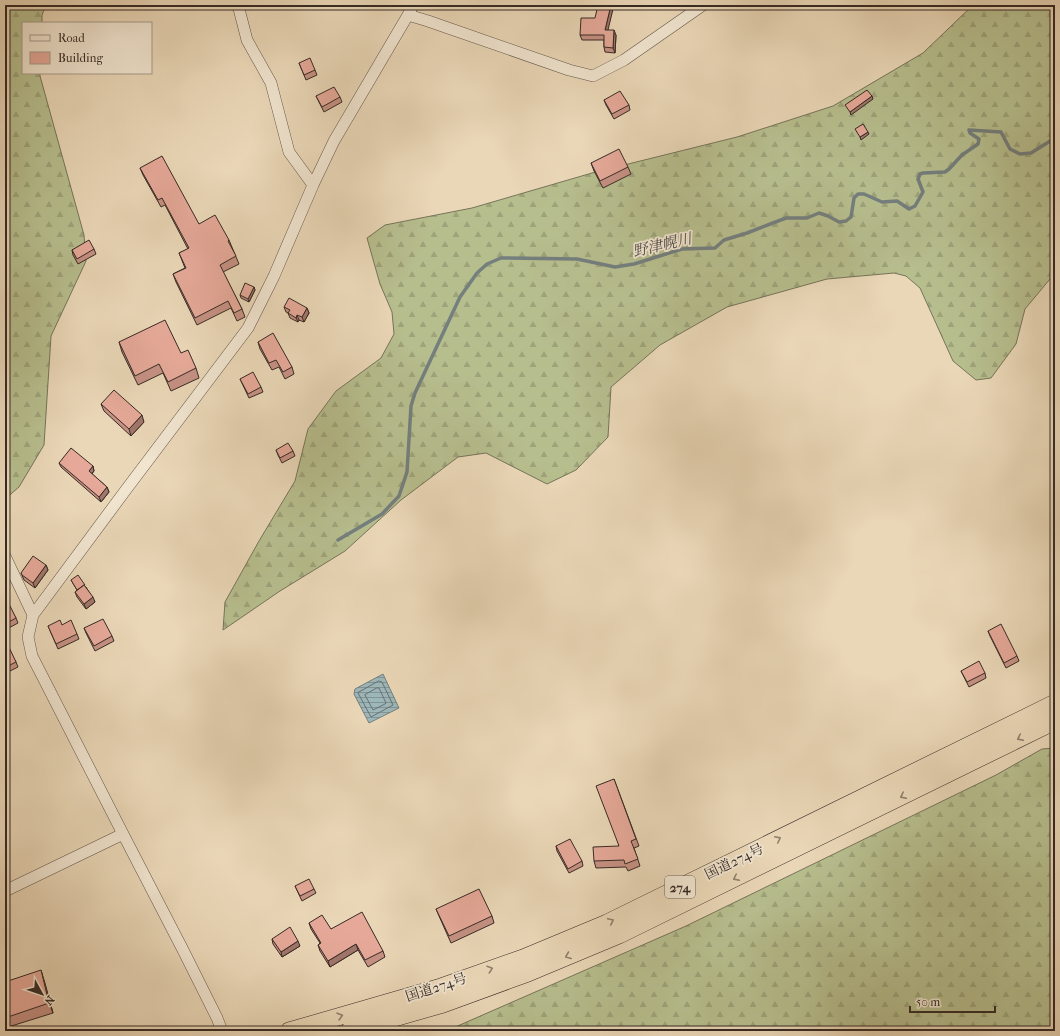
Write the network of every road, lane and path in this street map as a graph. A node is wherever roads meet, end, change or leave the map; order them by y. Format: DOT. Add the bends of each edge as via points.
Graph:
graph roads {
  1 [pos="238,5"];
  2 [pos="413,5"];
  3 [pos="703,5"];
  4 [pos="408,16"];
  5 [pos="313,185"];
  6 [pos="5,556"];
  7 [pos="33,615"];
  8 [pos="1055,703"];
  9 [pos="1055,721"];
  10 [pos="123,834"];
  11 [pos="5,891"];
  12 [pos="222,1031"];
  13 [pos="289,1031"];
  14 [pos="348,1031"];
  1 -- 5 [label="street" via="246,40 271,83 289,152"];
  2 -- 4 [label="street"];
  3 -- 4 [label="street" via="624,60 593,76"];
  4 -- 5 [label="street" via="334,141"];
  5 -- 7 [label="street" via="274,276 248,328"];
  6 -- 7 [label="street"];
  7 -- 10 [label="street" via="28,638 32,656"];
  13 -- 8 [label="highway, 国道274号 / 274, one-way" via="438,988 522,958 607,923"];
  9 -- 14 [label="highway, 国道274号 / 274, one-way" via="619,935 528,973 443,1004"];
  10 -- 11 [label="street"];
  10 -- 12 [label="street"];
}
